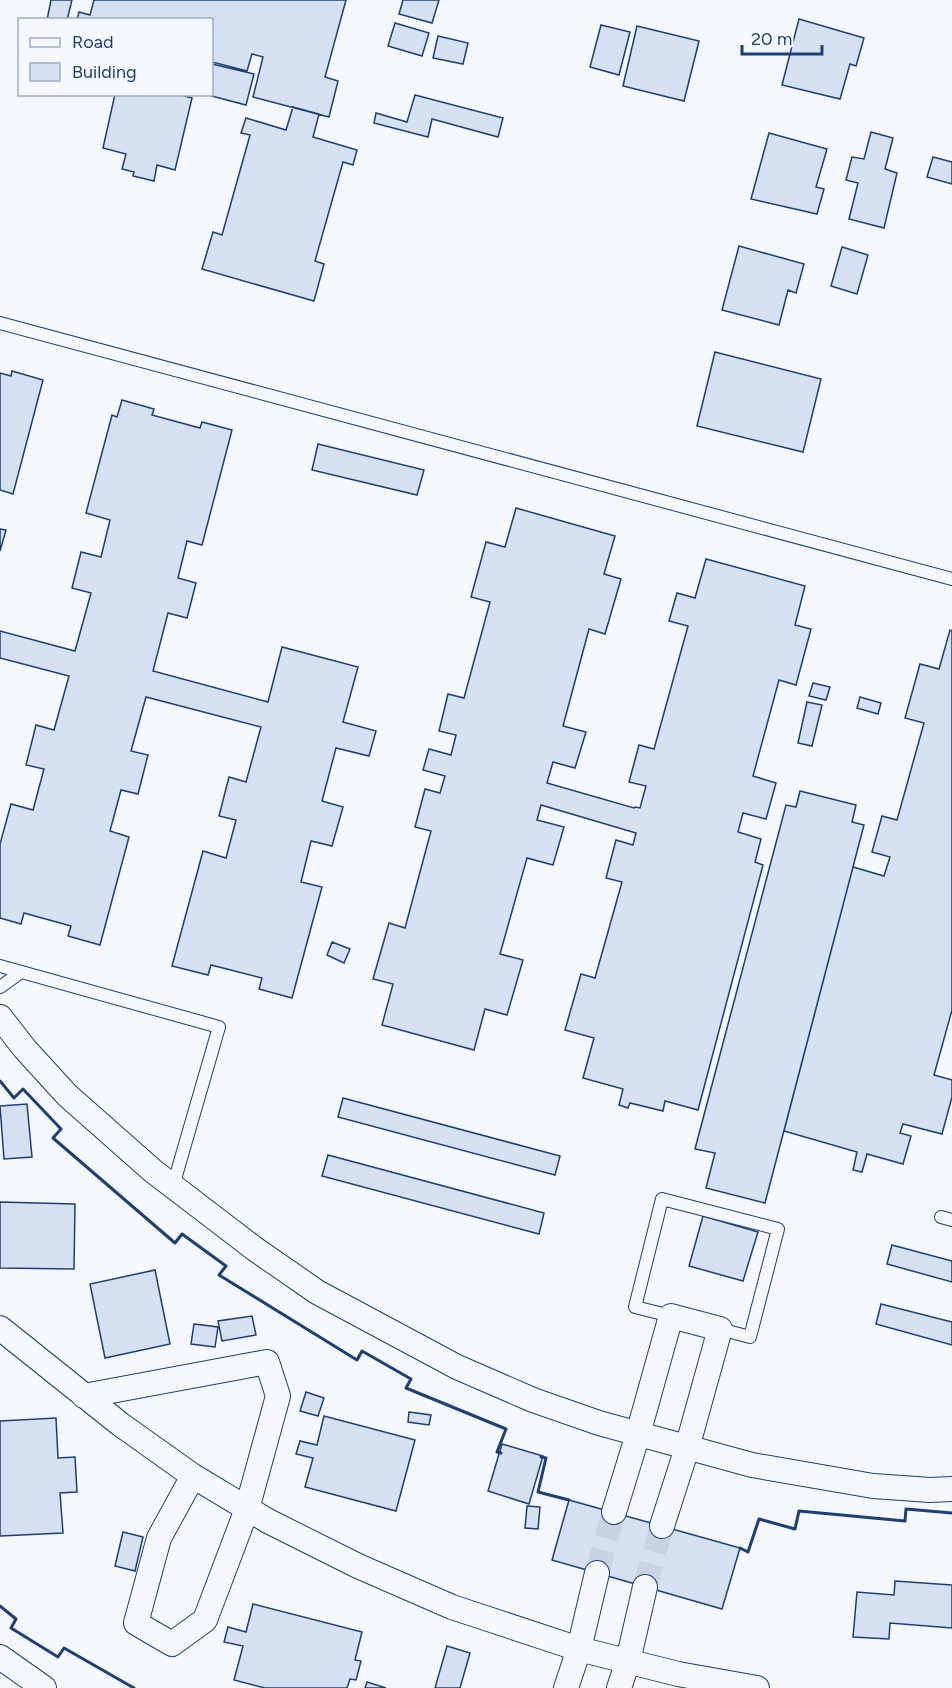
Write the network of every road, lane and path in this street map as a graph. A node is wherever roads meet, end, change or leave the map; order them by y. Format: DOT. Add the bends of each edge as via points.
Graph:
graph roads {
  1 [pos="0,323"];
  2 [pos="952,579"];
  3 [pos="0,966"];
  4 [pos="21,972"];
  5 [pos="0,987"];
  6 [pos="0,1017"];
  7 [pos="173,1186"];
  8 [pos="670,1316"];
  9 [pos="0,1328"];
  10 [pos="720,1329"];
  11 [pos="84,1396"];
  12 [pos="638,1434"];
  13 [pos="687,1448"];
  14 [pos="193,1476"];
  15 [pos="952,1490"];
  16 [pos="247,1509"];
  17 [pos="614,1512"];
  18 [pos="662,1526"];
  19 [pos="597,1573"];
  20 [pos="645,1587"];
  21 [pos="579,1649"];
  22 [pos="0,1657"];
  23 [pos="628,1661"];
  24 [pos="44,1688"];
  25 [pos="566,1688"];
  26 [pos="619,1688"];
  27 [pos="758,1688"];
  1 -- 2 [label="lane"];
  3 -- 4 [label="lane"];
  4 -- 5 [label="lane"];
  4 -- 7 [label="lane" via="219,1027"];
  6 -- 7 [label="street" via="67,1095"];
  7 -- 12 [label="street" via="317,1292 457,1367 533,1400"];
  8 -- 10 [label="street"];
  8 -- 10 [label="lane" via="635,1307 662,1199 778,1229 750,1337"];
  8 -- 12 [label="street"];
  9 -- 11 [label="street"];
  10 -- 13 [label="street"];
  11 -- 14 [label="street"];
  11 -- 16 [label="street" via="267,1362 278,1396"];
  12 -- 13 [label="street"];
  12 -- 17 [label="street"];
  13 -- 15 [label="street" via="752,1465 873,1486"];
  13 -- 18 [label="street"];
  14 -- 16 [label="street"];
  14 -- 16 [label="street" via="159,1538 136,1623 172,1644 205,1620"];
  16 -- 21 [label="street" via="358,1566 452,1607"];
  19 -- 21 [label="street"];
  20 -- 23 [label="street"];
  21 -- 23 [label="street"];
  21 -- 25 [label="street"];
  22 -- 24 [label="street"];
  23 -- 26 [label="street"];
  23 -- 27 [label="street"];
}
